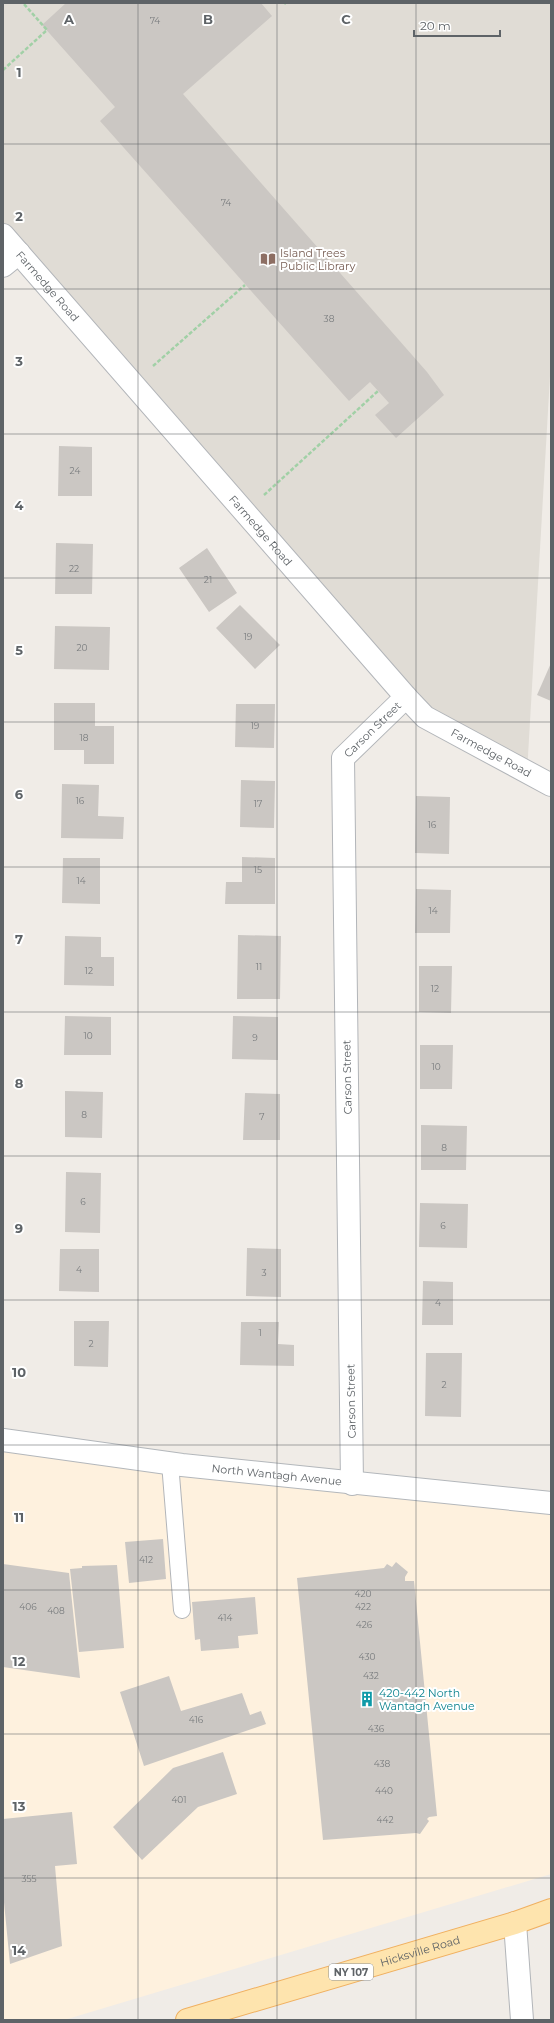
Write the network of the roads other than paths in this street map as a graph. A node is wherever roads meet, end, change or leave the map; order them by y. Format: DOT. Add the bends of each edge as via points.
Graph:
graph roads {
  1 [pos="3,235"];
  2 [pos="11,260"];
  3 [pos="406,697"];
  4 [pos="551,785"];
  5 [pos="3,1440"];
  6 [pos="170,1463"];
  7 [pos="352,1484"];
  8 [pos="551,1503"];
  9 [pos="182,1610"];
  10 [pos="551,1910"];
  11 [pos="551,1917"];
  12 [pos="515,1923"];
  13 [pos="187,2020"];
  14 [pos="522,2020"];
  1 -- 2 [label="street, Farmedge Road"];
  2 -- 3 [label="street, Farmedge Road" via="133,384"];
  3 -- 4 [label="street, Farmedge Road" via="425,717"];
  3 -- 7 [label="street, Carson Street" via="343,758"];
  5 -- 6 [label="street, North Wantagh Avenue"];
  6 -- 7 [label="street, North Wantagh Avenue"];
  6 -- 9 [label="lane"];
  7 -- 8 [label="street, North Wantagh Avenue"];
  10 -- 12 [label="main road, Hicksville Road / NY 107"];
  11 -- 12 [label="main road, Hicksville Road / NY 107"];
  12 -- 13 [label="main road, Hicksville Road / NY 107"];
  12 -- 14 [label="street"];
}
